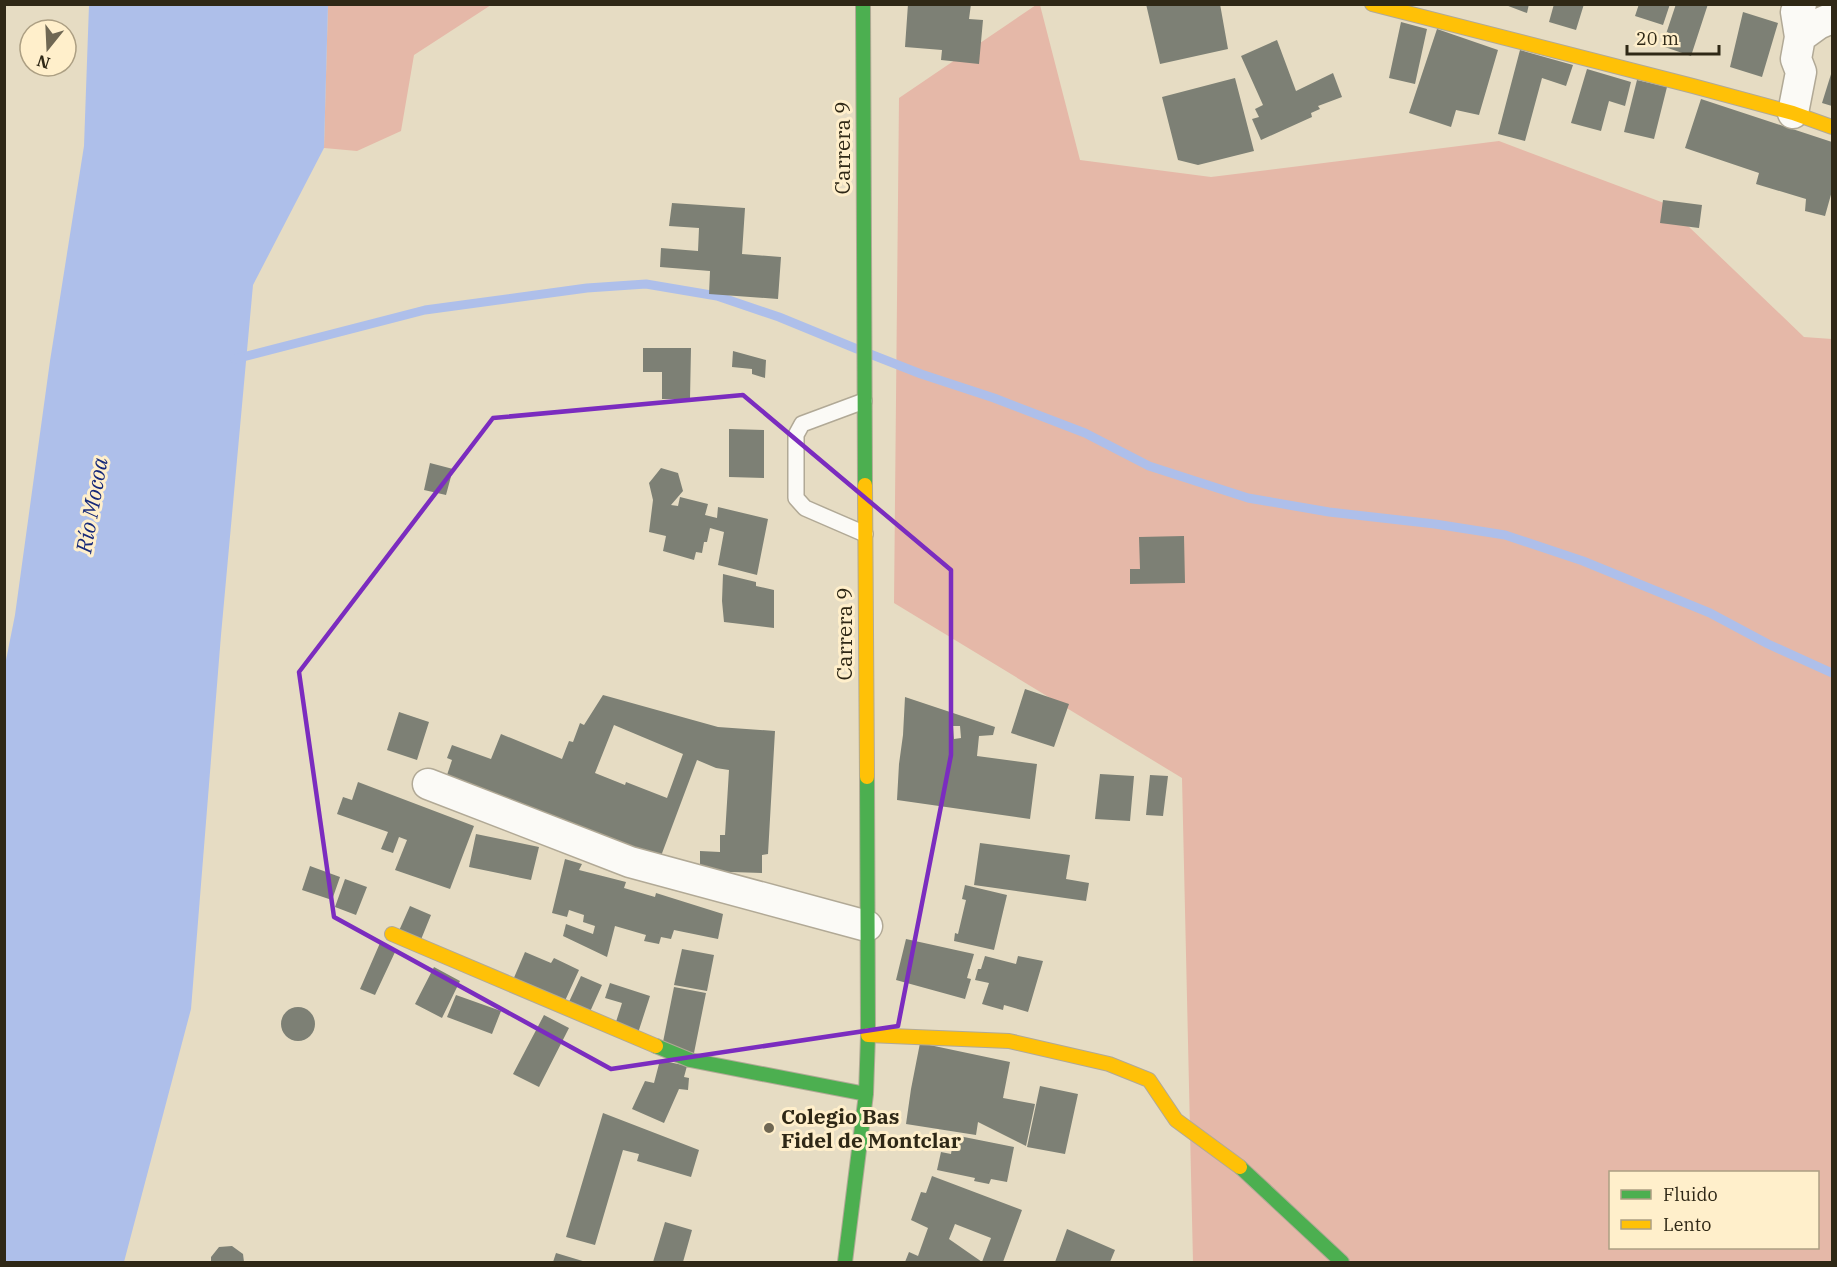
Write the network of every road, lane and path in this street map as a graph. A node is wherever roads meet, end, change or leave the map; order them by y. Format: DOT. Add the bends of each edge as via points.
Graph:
graph roads {
  1 [pos="862,4"];
  2 [pos="1372,4"];
  3 [pos="1801,4"];
  4 [pos="1833,18"];
  5 [pos="1800,37"];
  6 [pos="1793,113"];
  7 [pos="1833,127"];
  8 [pos="864,402"];
  9 [pos="865,534"];
  10 [pos="428,784"];
  11 [pos="867,926"];
  12 [pos="392,934"];
  13 [pos="868,1035"];
  14 [pos="866,1094"];
  15 [pos="845,1263"];
  16 [pos="1342,1263"];
  1 -- 8 [label="main road, Carrera 9"];
  2 -- 6 [label="main road"];
  3 -- 5 [label="street" via="1796,12"];
  4 -- 5 [label="street"];
  5 -- 6 [label="street" via="1796,59 1801,72"];
  6 -- 7 [label="main road"];
  8 -- 9 [label="main road, Carrera 9"];
  8 -- 9 [label="lane" via="802,424 796,435 796,498 805,508"];
  9 -- 11 [label="main road, Carrera 9"];
  10 -- 11 [label="street" via="630,862"];
  11 -- 13 [label="main road, Carrera 9"];
  12 -- 14 [label="main road" via="690,1060"];
  13 -- 14 [label="main road, Carrera 9"];
  13 -- 16 [label="main road" via="1009,1041 1109,1064 1149,1080 1176,1120 1247,1172"];
  14 -- 15 [label="main road, Carrera 9"];
}
